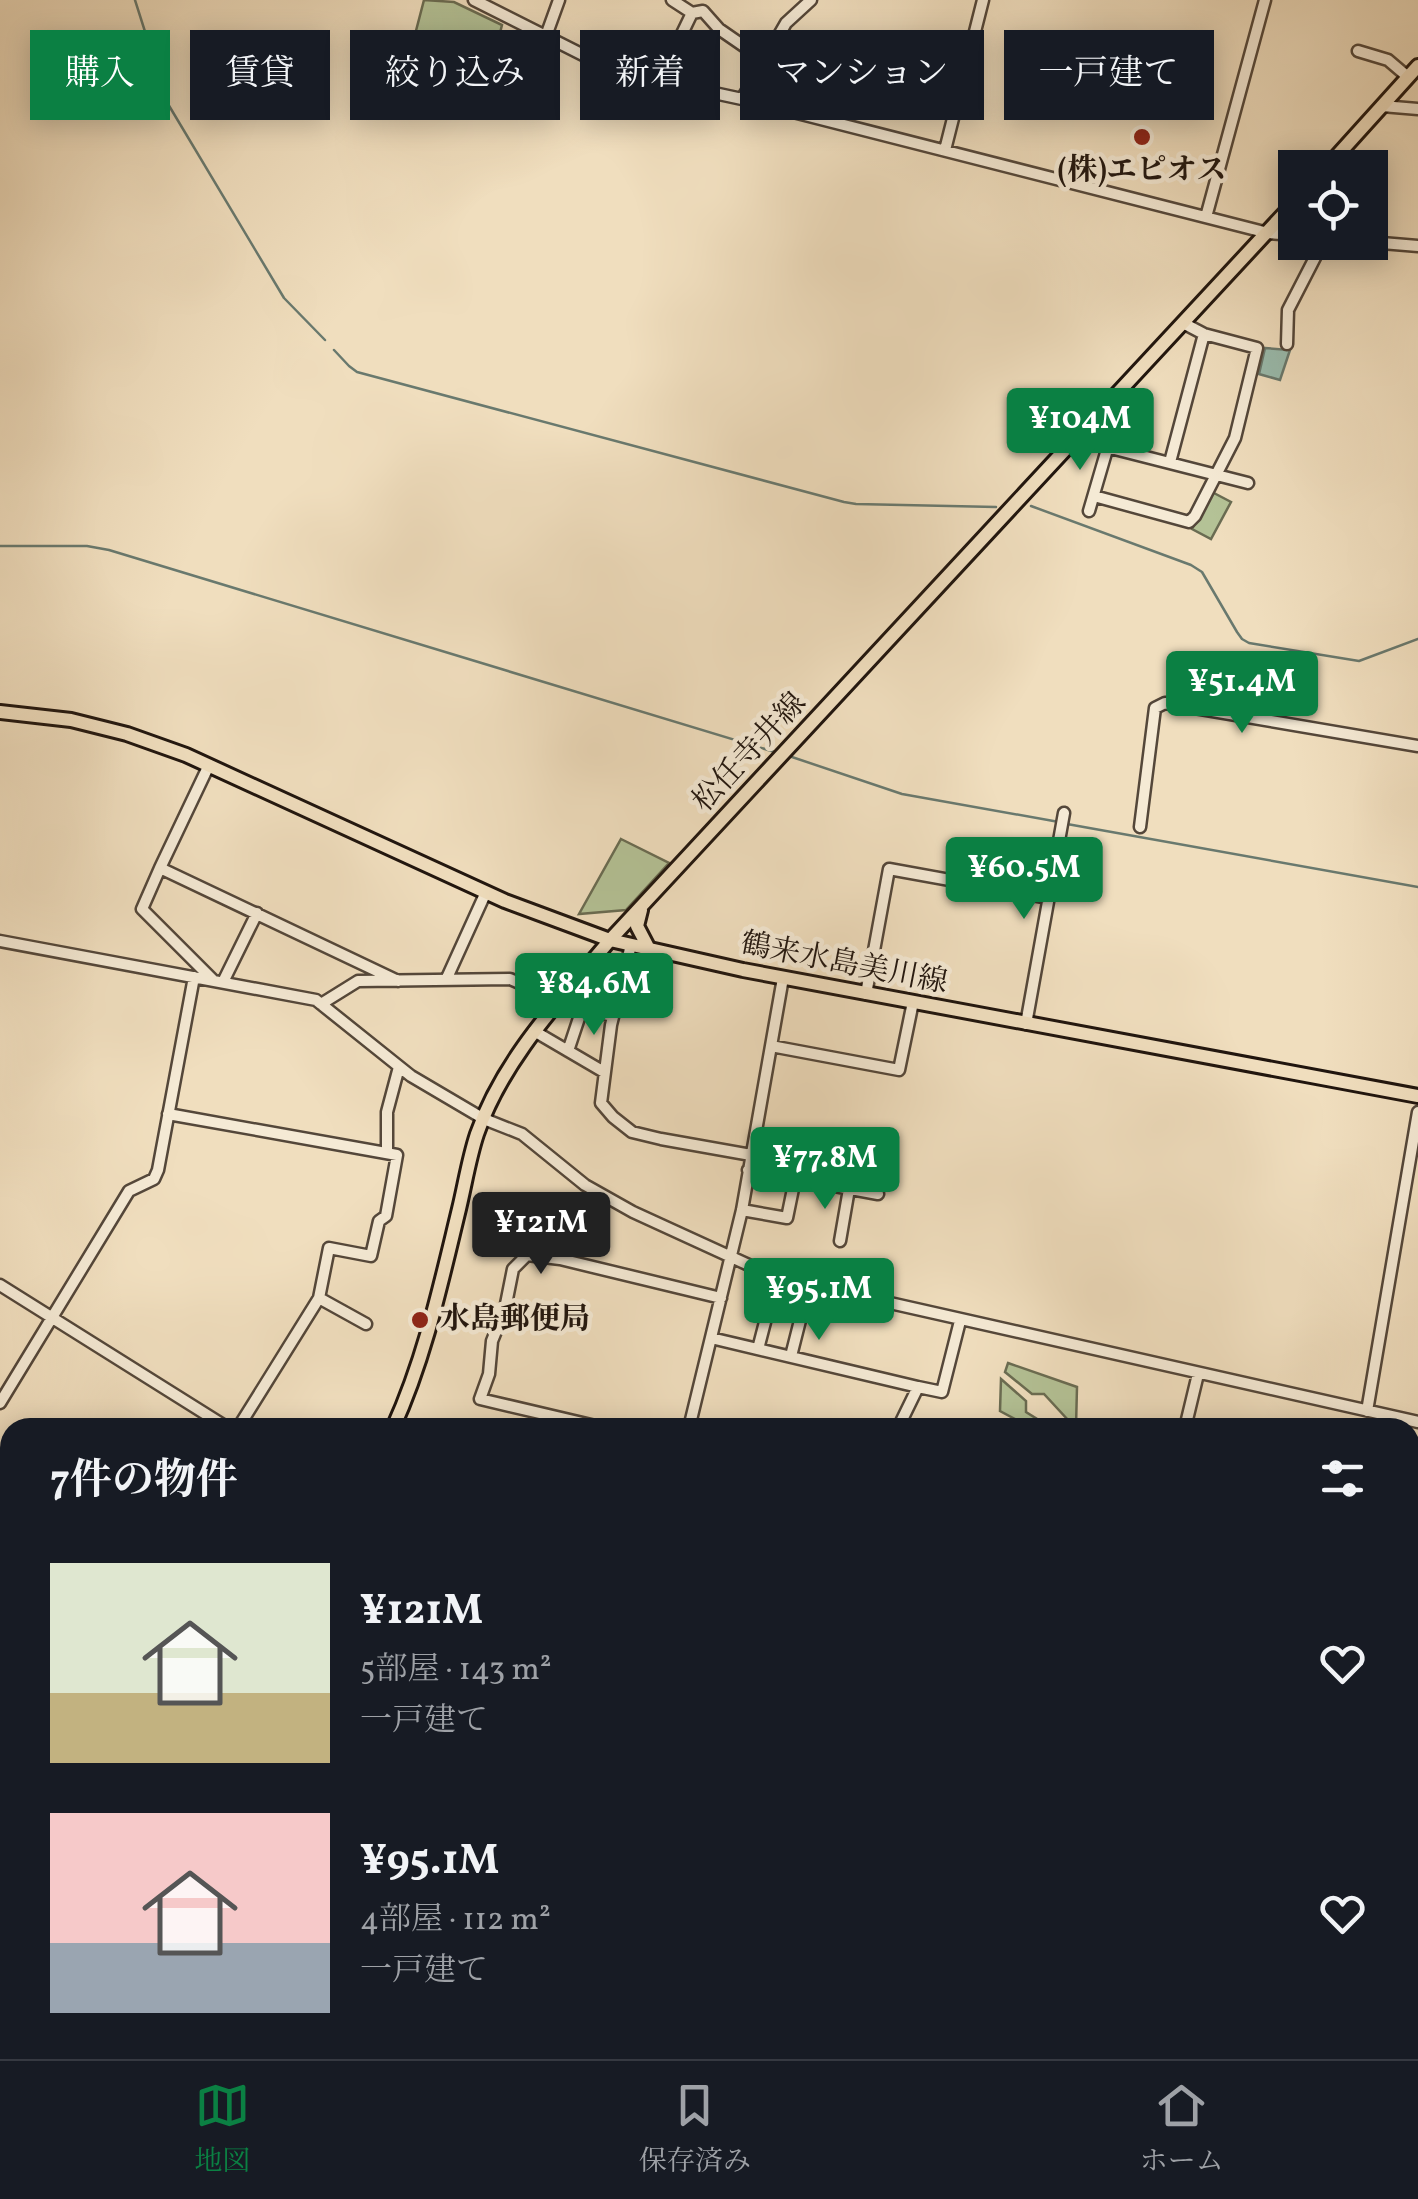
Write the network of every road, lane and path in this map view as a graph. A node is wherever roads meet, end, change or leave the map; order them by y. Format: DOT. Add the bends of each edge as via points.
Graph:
graph roads {
  1 [pos="474,0"];
  2 [pos="559,0"];
  3 [pos="672,0"];
  4 [pos="714,0"];
  5 [pos="812,0"];
  6 [pos="983,0"];
  7 [pos="1265,0"];
  8 [pos="698,12"];
  9 [pos="534,30"];
  10 [pos="548,30"];
  11 [pos="686,30"];
  12 [pos="782,30"];
  13 [pos="740,43"];
  14 [pos="1358,51"];
  15 [pos="1413,71"];
  16 [pos="1382,106"];
  17 [pos="1418,109"];
  18 [pos="826,120"];
  19 [pos="945,150"];
  20 [pos="1342,150"];
  21 [pos="1206,217"];
  22 [pos="1278,222"];
  23 [pos="1268,233"];
  24 [pos="1278,234"];
  25 [pos="1388,244"];
  26 [pos="1418,246"];
  27 [pos="1314,260"];
  28 [pos="1183,323"];
  29 [pos="1204,334"];
  30 [pos="1287,344"];
  31 [pos="1080,434"];
  32 [pos="1108,446"];
  33 [pos="1170,462"];
  34 [pos="1216,474"];
  35 [pos="1248,484"];
  36 [pos="1094,496"];
  37 [pos="1089,511"];
  38 [pos="0,712"];
  39 [pos="1418,746"];
  40 [pos="209,765"];
  41 [pos="1063,819"];
  42 [pos="1140,827"];
  43 [pos="160,868"];
  44 [pos="486,892"];
  45 [pos="1049,898"];
  46 [pos="641,907"];
  47 [pos="257,914"];
  48 [pos="579,928"];
  49 [pos="610,940"];
  50 [pos="0,941"];
  51 [pos="631,945"];
  52 [pos="649,949"];
  53 [pos="591,963"];
  54 [pos="194,977"];
  55 [pos="783,978"];
  56 [pos="446,980"];
  57 [pos="218,981"];
  58 [pos="398,981"];
  59 [pos="866,994"];
  60 [pos="560,1000"];
  61 [pos="913,1002"];
  62 [pos="321,1004"];
  63 [pos="582,1009"];
  64 [pos="613,1016"];
  65 [pos="1026,1024"];
  66 [pos="534,1032"];
  67 [pos="770,1046"];
  68 [pos="568,1051"];
  69 [pos="400,1068"];
  70 [pos="604,1072"];
  71 [pos="1418,1096"];
  72 [pos="1418,1112"];
  73 [pos="168,1114"];
  74 [pos="484,1118"];
  75 [pos="387,1153"];
  76 [pos="751,1155"];
  77 [pos="748,1170"];
  78 [pos="795,1179"];
  79 [pos="849,1189"];
  80 [pos="878,1194"];
  81 [pos="742,1210"];
  82 [pos="840,1242"];
  83 [pos="731,1257"];
  84 [pos="777,1276"];
  85 [pos="0,1285"];
  86 [pos="808,1285"];
  87 [pos="318,1298"];
  88 [pos="720,1298"];
  89 [pos="51,1317"];
  90 [pos="960,1321"];
  91 [pos="366,1324"];
  92 [pos="710,1338"];
  93 [pos="758,1349"];
  94 [pos="791,1356"];
  95 [pos="1198,1374"];
  96 [pos="918,1387"];
  97 [pos="0,1403"];
  98 [pos="1367,1411"];
  99 [pos="212,1418"];
  100 [pos="244,1418"];
  101 [pos="397,1418"];
  102 [pos="543,1418"];
  103 [pos="691,1418"];
  104 [pos="903,1418"];
  105 [pos="1188,1418"];
  106 [pos="1399,1418"];
  1 -- 9 [label="street"];
  2 -- 10 [label="street"];
  3 -- 8 [label="street"];
  4 -- 8 [label="street"];
  5 -- 12 [label="street"];
  6 -- 19 [label="street"];
  7 -- 21 [label="street"];
  8 -- 11 [label="street"];
  8 -- 13 [label="street"];
  14 -- 15 [label="street"];
  15 -- 16 [label="main road"];
  16 -- 17 [label="street"];
  16 -- 20 [label="main road"];
  18 -- 19 [label="street"];
  19 -- 21 [label="street"];
  21 -- 23 [label="street"];
  22 -- 23 [label="main road, 松任寺井線"];
  23 -- 24 [label="street"];
  23 -- 28 [label="main road, 松任寺井線"];
  25 -- 26 [label="street"];
  27 -- 30 [label="street" via="1288,310"];
  28 -- 29 [label="street"];
  28 -- 31 [label="main road, 松任寺井線"];
  29 -- 33 [label="street"];
  29 -- 34 [label="street" via="1257,348 1235,438"];
  31 -- 32 [label="street"];
  31 -- 46 [label="main road, 松任寺井線"];
  32 -- 33 [label="street"];
  32 -- 36 [label="street"];
  33 -- 34 [label="street"];
  34 -- 35 [label="street"];
  34 -- 36 [label="street" via="1189,522"];
  36 -- 37 [label="street"];
  38 -- 40 [label="main road, 鶴来水島美川線" via="71,720"];
  39 -- 42 [label="street" via="1165,703 1155,708"];
  40 -- 43 [label="street"];
  40 -- 44 [label="main road, 鶴来水島美川線"];
  41 -- 45 [label="street"];
  43 -- 47 [label="street"];
  43 -- 57 [label="street" via="142,909"];
  44 -- 48 [label="main road, 鶴来水島美川線"];
  44 -- 56 [label="street"];
  45 -- 59 [label="street" via="890,869"];
  45 -- 65 [label="street"];
  46 -- 49 [label="main road, 松任寺井線"];
  46 -- 52 [label="main road" via="637,926"];
  47 -- 57 [label="street"];
  47 -- 58 [label="street"];
  48 -- 49 [label="main road, 鶴来水島美川線"];
  48 -- 53 [label="main road"];
  49 -- 51 [label="main road, 鶴来水島美川線"];
  49 -- 53 [label="main road, 松任寺井線"];
  50 -- 54 [label="street"];
  51 -- 52 [label="main road, 鶴来水島美川線"];
  51 -- 64 [label="street"];
  52 -- 55 [label="main road, 鶴来水島美川線"];
  53 -- 60 [label="main road, 松任寺井線"];
  54 -- 57 [label="street"];
  54 -- 73 [label="street"];
  55 -- 59 [label="main road, 鶴来水島美川線"];
  55 -- 67 [label="street"];
  56 -- 58 [label="street"];
  56 -- 60 [label="street" via="510,979"];
  57 -- 62 [label="street"];
  58 -- 62 [label="street" via="358,981"];
  59 -- 61 [label="main road, 鶴来水島美川線"];
  60 -- 63 [label="street"];
  60 -- 66 [label="main road, 松任寺井線"];
  61 -- 65 [label="main road, 鶴来水島美川線"];
  61 -- 67 [label="street" via="900,1070"];
  62 -- 69 [label="street"];
  63 -- 64 [label="street"];
  63 -- 68 [label="street"];
  64 -- 70 [label="street"];
  65 -- 71 [label="main road, 鶴来水島美川線"];
  66 -- 68 [label="street"];
  66 -- 74 [label="main road, 松任寺井線"];
  67 -- 76 [label="street"];
  68 -- 70 [label="street"];
  69 -- 74 [label="street"];
  69 -- 75 [label="street" via="387,1112"];
  70 -- 76 [label="street" via="601,1103 632,1132"];
  72 -- 98 [label="street"];
  73 -- 75 [label="street"];
  73 -- 89 [label="street" via="154,1179 129,1191"];
  74 -- 83 [label="street" via="522,1134 575,1178 633,1212"];
  74 -- 101 [label="main road, 松任寺井線" via="433,1317"];
  75 -- 87 [label="street" via="397,1155 371,1256 328,1248"];
  76 -- 77 [label="street"];
  77 -- 78 [label="street"];
  77 -- 81 [label="street"];
  78 -- 79 [label="street"];
  78 -- 81 [label="street" via="787,1218"];
  79 -- 80 [label="street"];
  79 -- 82 [label="street"];
  81 -- 83 [label="street"];
  83 -- 84 [label="street"];
  83 -- 88 [label="street"];
  84 -- 86 [label="street"];
  84 -- 93 [label="street"];
  85 -- 89 [label="street"];
  86 -- 90 [label="street"];
  86 -- 94 [label="street"];
  87 -- 91 [label="street"];
  87 -- 100 [label="street"];
  88 -- 92 [label="street"];
  88 -- 102 [label="street" via="527,1254 513,1269 480,1399"];
  89 -- 97 [label="street"];
  89 -- 99 [label="street"];
  90 -- 95 [label="street"];
  90 -- 96 [label="street" via="942,1392"];
  92 -- 93 [label="street"];
  92 -- 103 [label="street"];
  93 -- 94 [label="street"];
  94 -- 96 [label="street"];
  95 -- 98 [label="street"];
  95 -- 105 [label="street"];
  96 -- 104 [label="street"];
  98 -- 106 [label="street"];
}
